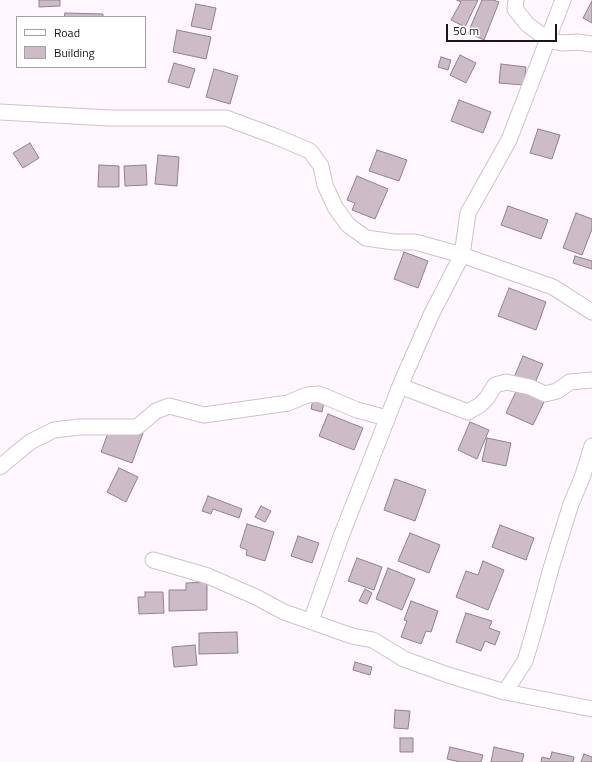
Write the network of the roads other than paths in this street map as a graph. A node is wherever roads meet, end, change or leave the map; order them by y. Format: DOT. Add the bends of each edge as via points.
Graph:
graph roads {
  1 [pos="516,0"];
  2 [pos="563,0"];
  3 [pos="548,40"];
  4 [pos="592,44"];
  5 [pos="0,112"];
  6 [pos="462,255"];
  7 [pos="592,312"];
  8 [pos="592,380"];
  9 [pos="400,386"];
  10 [pos="387,418"];
  11 [pos="592,446"];
  12 [pos="0,467"];
  13 [pos="153,560"];
  14 [pos="311,621"];
  15 [pos="505,692"];
  16 [pos="592,709"];
  1 -- 3 [label="street" via="515,9 528,24"];
  2 -- 3 [label="street"];
  3 -- 4 [label="street"];
  3 -- 6 [label="street" via="509,140 468,213"];
  5 -- 6 [label="street" via="109,118 226,118 310,151 322,166 325,185 336,207 348,225 366,238 415,242"];
  6 -- 7 [label="street" via="553,287"];
  6 -- 9 [label="street"];
  8 -- 9 [label="street" via="570,382 557,391 545,394 530,387 506,382 495,385 484,402 468,412"];
  9 -- 10 [label="street"];
  10 -- 12 [label="street" via="357,410 320,394 307,395 288,403 204,415 169,406 156,411 137,427 79,427 54,430 30,442"];
  10 -- 14 [label="street"];
  11 -- 15 [label="street" via="571,504 524,661"];
  13 -- 14 [label="street" via="208,576 284,612"];
  14 -- 15 [label="street" via="352,636 373,640 404,659"];
  15 -- 16 [label="street"];
}
